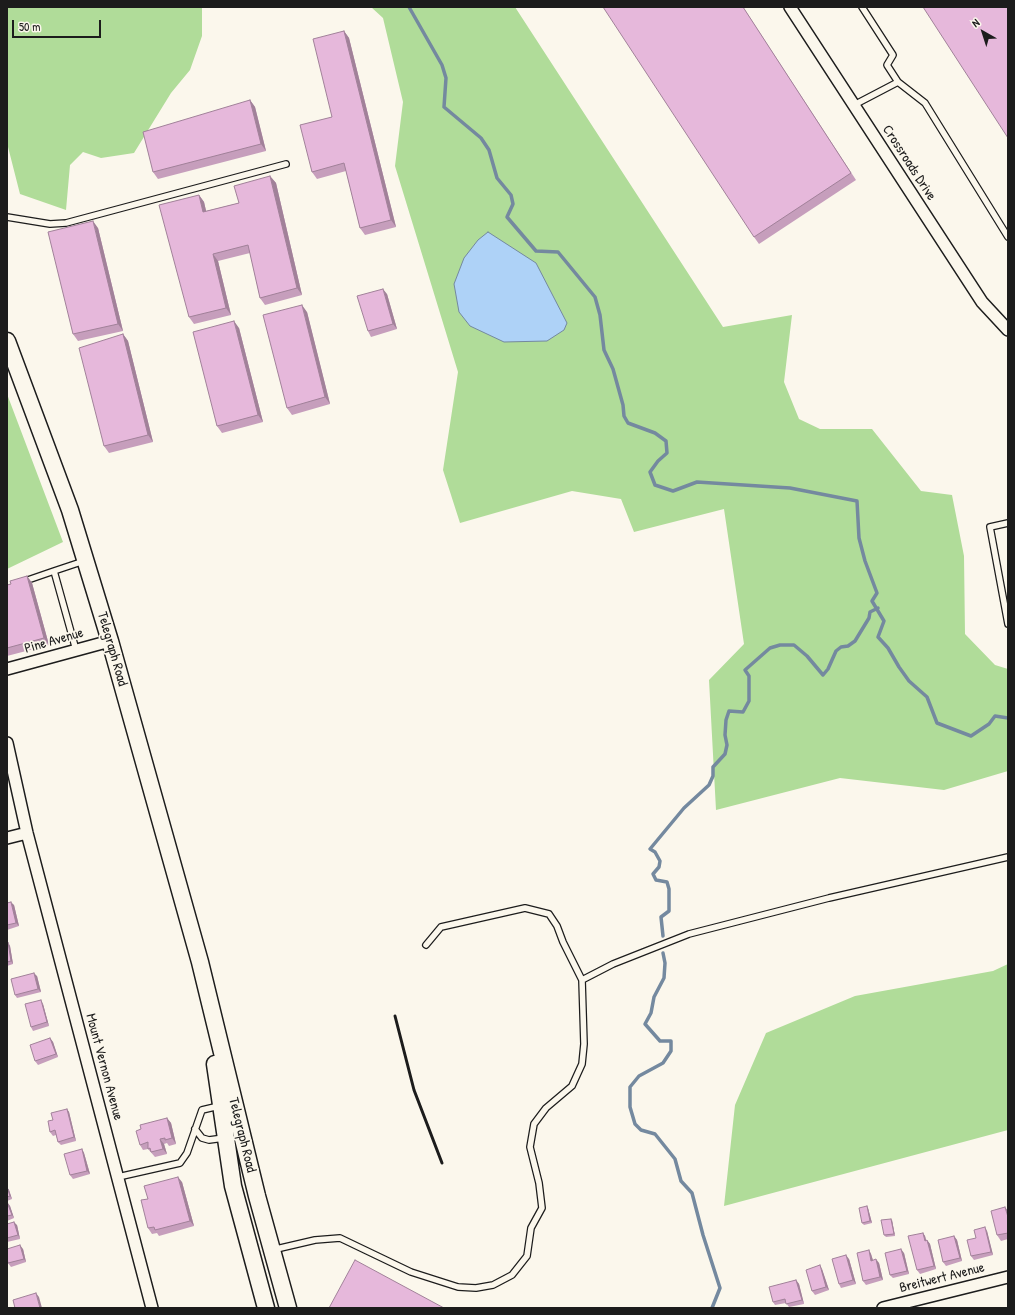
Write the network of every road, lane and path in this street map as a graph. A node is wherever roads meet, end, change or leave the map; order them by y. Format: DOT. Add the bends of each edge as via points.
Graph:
graph roads {
  1 [pos="790,7"];
  2 [pos="862,7"];
  3 [pos="898,82"];
  4 [pos="854,105"];
  5 [pos="286,164"];
  6 [pos="7,217"];
  7 [pos="1008,238"];
  8 [pos="1008,330"];
  9 [pos="7,341"];
  10 [pos="1008,523"];
  11 [pos="85,560"];
  12 [pos="54,571"];
  13 [pos="14,585"];
  14 [pos="1008,624"];
  15 [pos="110,641"];
  16 [pos="76,650"];
  17 [pos="7,669"];
  18 [pos="7,743"];
  19 [pos="27,833"];
  20 [pos="7,838"];
  21 [pos="1008,857"];
  22 [pos="426,945"];
  23 [pos="200,962"];
  24 [pos="582,980"];
  25 [pos="221,1106"];
  26 [pos="195,1129"];
  27 [pos="226,1138"];
  28 [pos="118,1177"];
  29 [pos="272,1250"];
  30 [pos="1008,1277"];
  31 [pos="152,1308"];
  32 [pos="266,1308"];
  33 [pos="288,1308"];
  34 [pos="883,1308"];
  1 -- 4 [label="street, Crossroads Drive"];
  2 -- 3 [label="lane" via="894,54 887,65"];
  3 -- 4 [label="lane"];
  3 -- 7 [label="lane" via="925,103"];
  4 -- 8 [label="street, Crossroads Drive" via="982,302"];
  5 -- 6 [label="lane" via="66,223 50,224"];
  9 -- 11 [label="main road, Telegraph Road" via="70,510"];
  10 -- 14 [label="lane" via="990,527"];
  11 -- 12 [label="lane"];
  11 -- 15 [label="main road, Telegraph Road"];
  12 -- 13 [label="lane"];
  12 -- 16 [label="lane"];
  15 -- 16 [label="street, Pine Avenue"];
  15 -- 23 [label="main road, Telegraph Road"];
  16 -- 17 [label="street, Pine Avenue"];
  18 -- 19 [label="street, Mount Vernon Avenue"];
  19 -- 20 [label="street"];
  19 -- 28 [label="street, Mount Vernon Avenue"];
  21 -- 24 [label="lane" via="828,898 689,934 613,964"];
  22 -- 24 [label="lane" via="441,927 525,908 549,914"];
  23 -- 25 [label="main road, Telegraph Road"];
  23 -- 29 [label="main road, Telegraph Road"];
  24 -- 29 [label="lane" via="582,1064 572,1086 546,1108 534,1124 530,1147 542,1208 531,1228 527,1256 512,1275 492,1285 476,1288 458,1286 411,1272 340,1238 315,1240"];
  25 -- 26 [label="lane" via="202,1110"];
  25 -- 27 [label="main road, Telegraph Road"];
  26 -- 27 [label="lane" via="205,1139"];
  26 -- 28 [label="lane" via="187,1153 180,1163"];
  27 -- 32 [label="main road, Telegraph Road" via="233,1186"];
  28 -- 31 [label="street, Mount Vernon Avenue"];
  29 -- 33 [label="main road, Telegraph Road"];
  30 -- 34 [label="street, Breitwert Avenue"];
}
